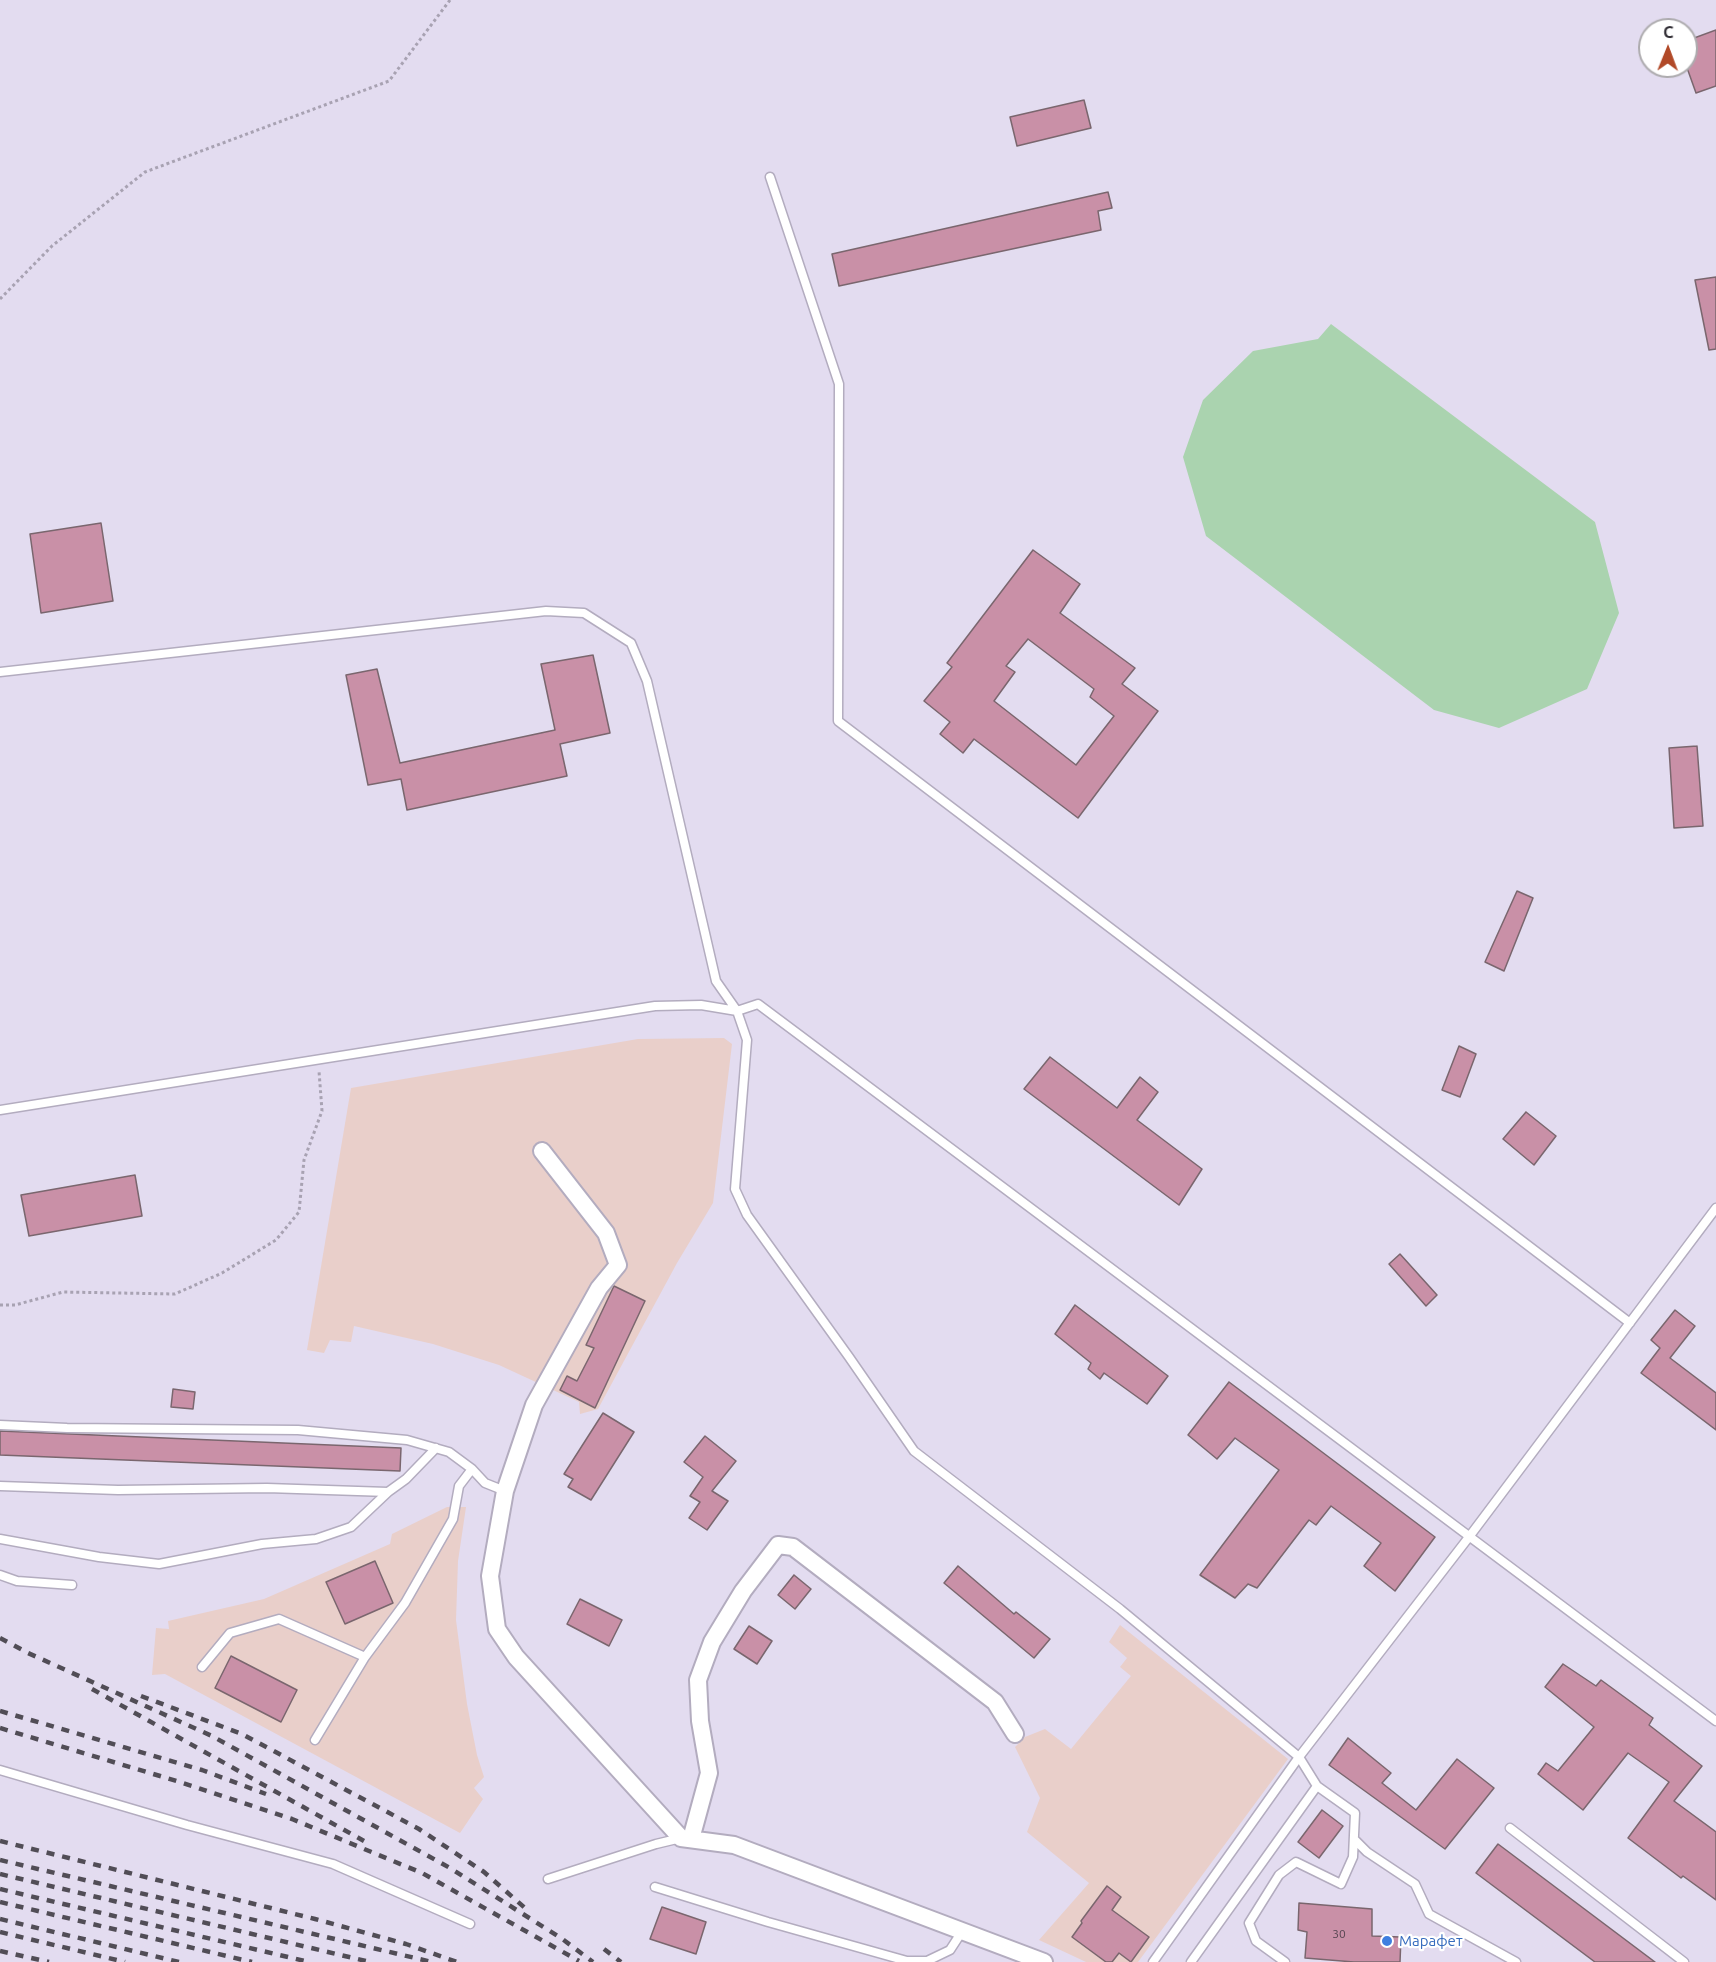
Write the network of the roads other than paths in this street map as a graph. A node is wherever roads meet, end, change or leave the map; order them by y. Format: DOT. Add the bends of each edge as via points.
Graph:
graph roads {
  1 [pos="770,177"];
  2 [pos="0,672"];
  3 [pos="737,1011"];
  4 [pos="0,1110"];
  5 [pos="542,1151"];
  6 [pos="1716,1208"];
  7 [pos="1630,1323"];
  8 [pos="0,1425"];
  9 [pos="436,1448"];
  10 [pos="472,1468"];
  11 [pos="0,1486"];
  12 [pos="505,1491"];
  13 [pos="388,1492"];
  14 [pos="1469,1537"];
  15 [pos="0,1539"];
  16 [pos="0,1575"];
  17 [pos="72,1586"];
  18 [pos="365,1657"];
  19 [pos="201,1667"];
  20 [pos="1716,1721"];
  21 [pos="1016,1734"];
  22 [pos="315,1740"];
  23 [pos="1299,1757"];
  24 [pos="0,1770"];
  25 [pos="1317,1786"];
  26 [pos="1510,1828"];
  27 [pos="686,1838"];
  28 [pos="1354,1839"];
  29 [pos="548,1879"];
  30 [pos="655,1887"];
  31 [pos="470,1924"];
  32 [pos="963,1930"];
  33 [pos="1044,1962"];
  34 [pos="1153,1962"];
  35 [pos="1191,1962"];
  36 [pos="1285,1962"];
  37 [pos="1516,1962"];
  38 [pos="1684,1962"];
  1 -- 7 [label="lane" via="839,384 838,721"];
  2 -- 3 [label="lane" via="546,611 584,613 631,643 647,681 716,981"];
  3 -- 4 [label="lane" via="701,1005 655,1006"];
  3 -- 14 [label="lane" via="758,1004"];
  3 -- 23 [label="lane" via="747,1040 735,1189 747,1215 914,1450 1120,1609"];
  5 -- 12 [label="street" via="606,1233 618,1265 599,1288 534,1406"];
  6 -- 7 [label="lane"];
  7 -- 14 [label="lane"];
  8 -- 9 [label="lane" via="298,1430 407,1440"];
  9 -- 10 [label="lane"];
  9 -- 13 [label="lane"];
  10 -- 12 [label="lane" via="485,1483"];
  10 -- 18 [label="lane" via="459,1486 448,1529 405,1603"];
  11 -- 13 [label="lane"];
  12 -- 27 [label="street" via="490,1576 497,1629 516,1657"];
  13 -- 15 [label="lane" via="351,1527 316,1539 262,1544 159,1564"];
  14 -- 20 [label="lane"];
  14 -- 23 [label="lane"];
  16 -- 17 [label="lane" via="17,1581"];
  18 -- 19 [label="lane" via="279,1619 230,1634"];
  18 -- 22 [label="lane"];
  21 -- 27 [label="street" via="994,1702 793,1547 778,1545 743,1591 712,1642 698,1680 709,1773"];
  23 -- 25 [label="lane"];
  23 -- 34 [label="lane"];
  24 -- 31 [label="lane" via="333,1864"];
  25 -- 28 [label="lane" via="1355,1813"];
  25 -- 35 [label="lane"];
  26 -- 38 [label="lane"];
  27 -- 29 [label="lane"];
  27 -- 32 [label="street" via="734,1845"];
  28 -- 36 [label="lane" via="1353,1857 1341,1884 1296,1862 1279,1875 1249,1923 1256,1941"];
  28 -- 37 [label="lane" via="1366,1852 1415,1884 1429,1914"];
  30 -- 32 [label="lane" via="907,1961 927,1961 950,1950"];
  32 -- 33 [label="street"];
}
